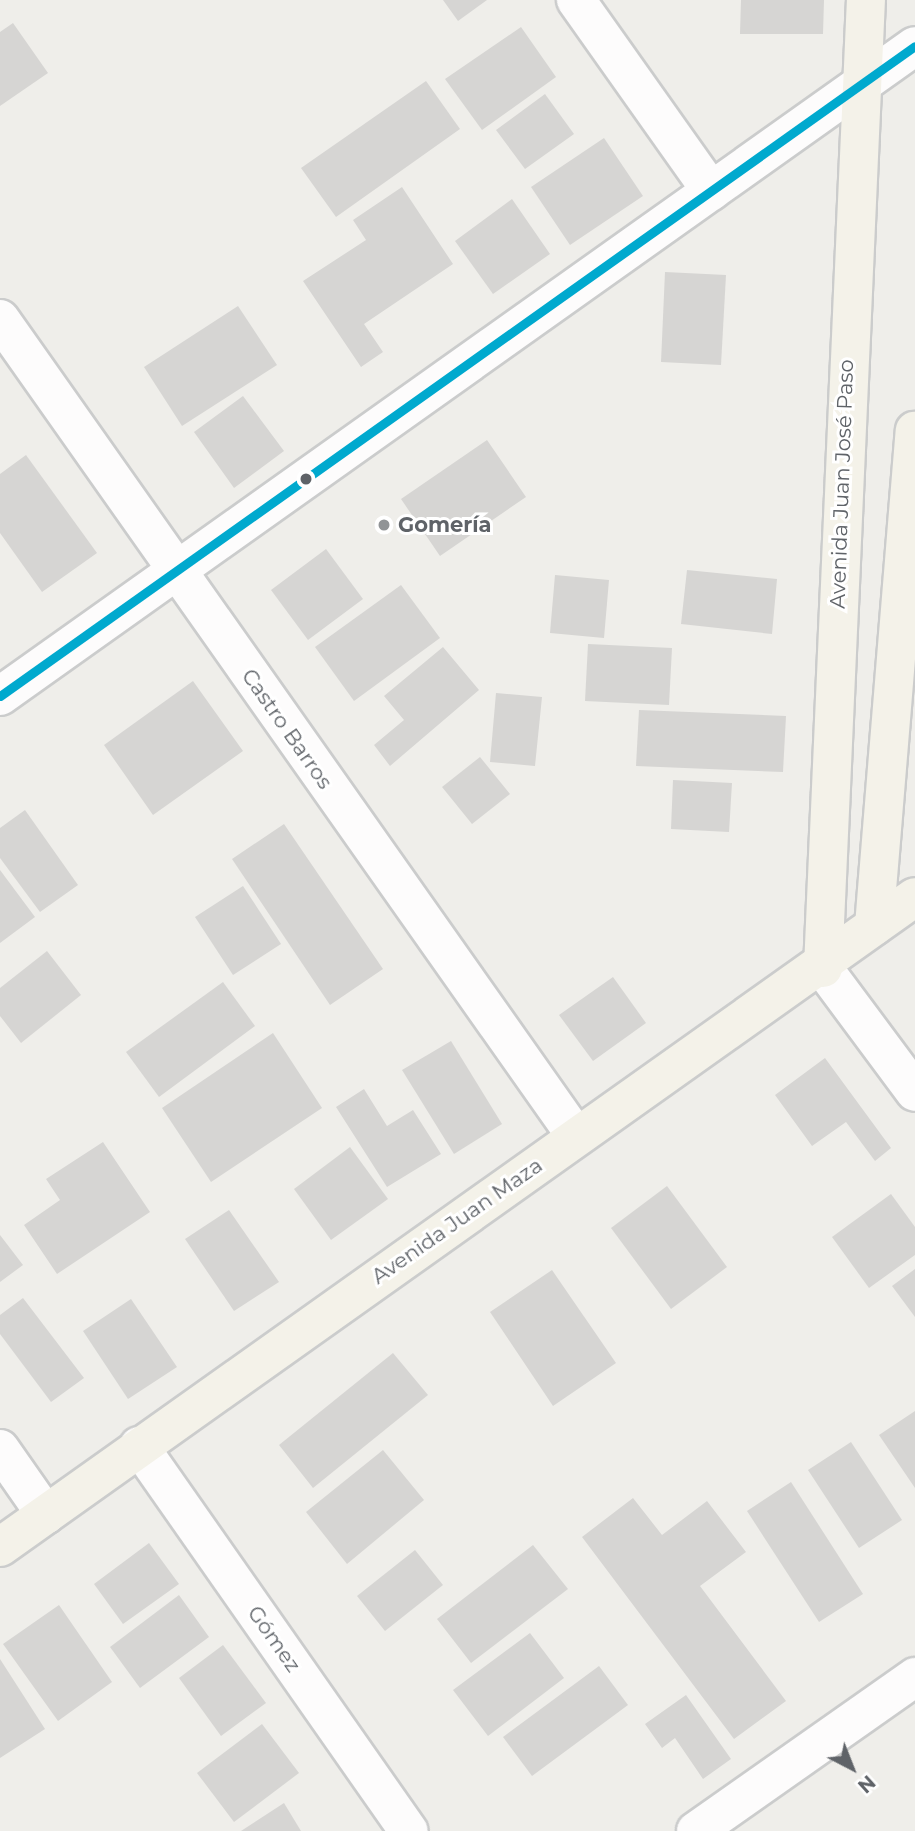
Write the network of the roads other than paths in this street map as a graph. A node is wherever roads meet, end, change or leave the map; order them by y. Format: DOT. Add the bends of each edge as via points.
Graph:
graph roads {
  1 [pos="576,0"];
  2 [pos="866,0"];
  3 [pos="915,46"];
  4 [pos="857,87"];
  5 [pos="711,191"];
  6 [pos="0,319"];
  7 [pos="915,431"];
  8 [pos="175,570"];
  9 [pos="0,696"];
  10 [pos="915,897"];
  11 [pos="874,926"];
  12 [pos="823,968"];
  13 [pos="915,1093"];
  14 [pos="576,1136"];
  15 [pos="139,1446"];
  16 [pos="0,1449"];
  17 [pos="46,1515"];
  18 [pos="0,1547"];
  19 [pos="915,1677"];
  20 [pos="409,1831"];
  21 [pos="696,1831"];
  1 -- 5 [label="street"];
  2 -- 4 [label="main road, Avenida Juan José Paso"];
  3 -- 4 [label="street"];
  4 -- 5 [label="street"];
  4 -- 12 [label="main road, Avenida Juan José Paso"];
  5 -- 8 [label="street"];
  6 -- 8 [label="street, Castro Barros"];
  7 -- 11 [label="main road"];
  8 -- 9 [label="street"];
  8 -- 14 [label="street, Castro Barros"];
  10 -- 11 [label="main road, Avenida Juan Maza"];
  11 -- 12 [label="main road, Avenida Juan Maza"];
  12 -- 13 [label="street"];
  12 -- 14 [label="main road, Avenida Juan Maza"];
  14 -- 15 [label="main road, Avenida Juan Maza"];
  15 -- 17 [label="main road, Avenida Juan Maza"];
  15 -- 20 [label="street, Gómez"];
  16 -- 17 [label="street"];
  17 -- 18 [label="main road, Avenida Juan Maza"];
  19 -- 21 [label="street"];
}
